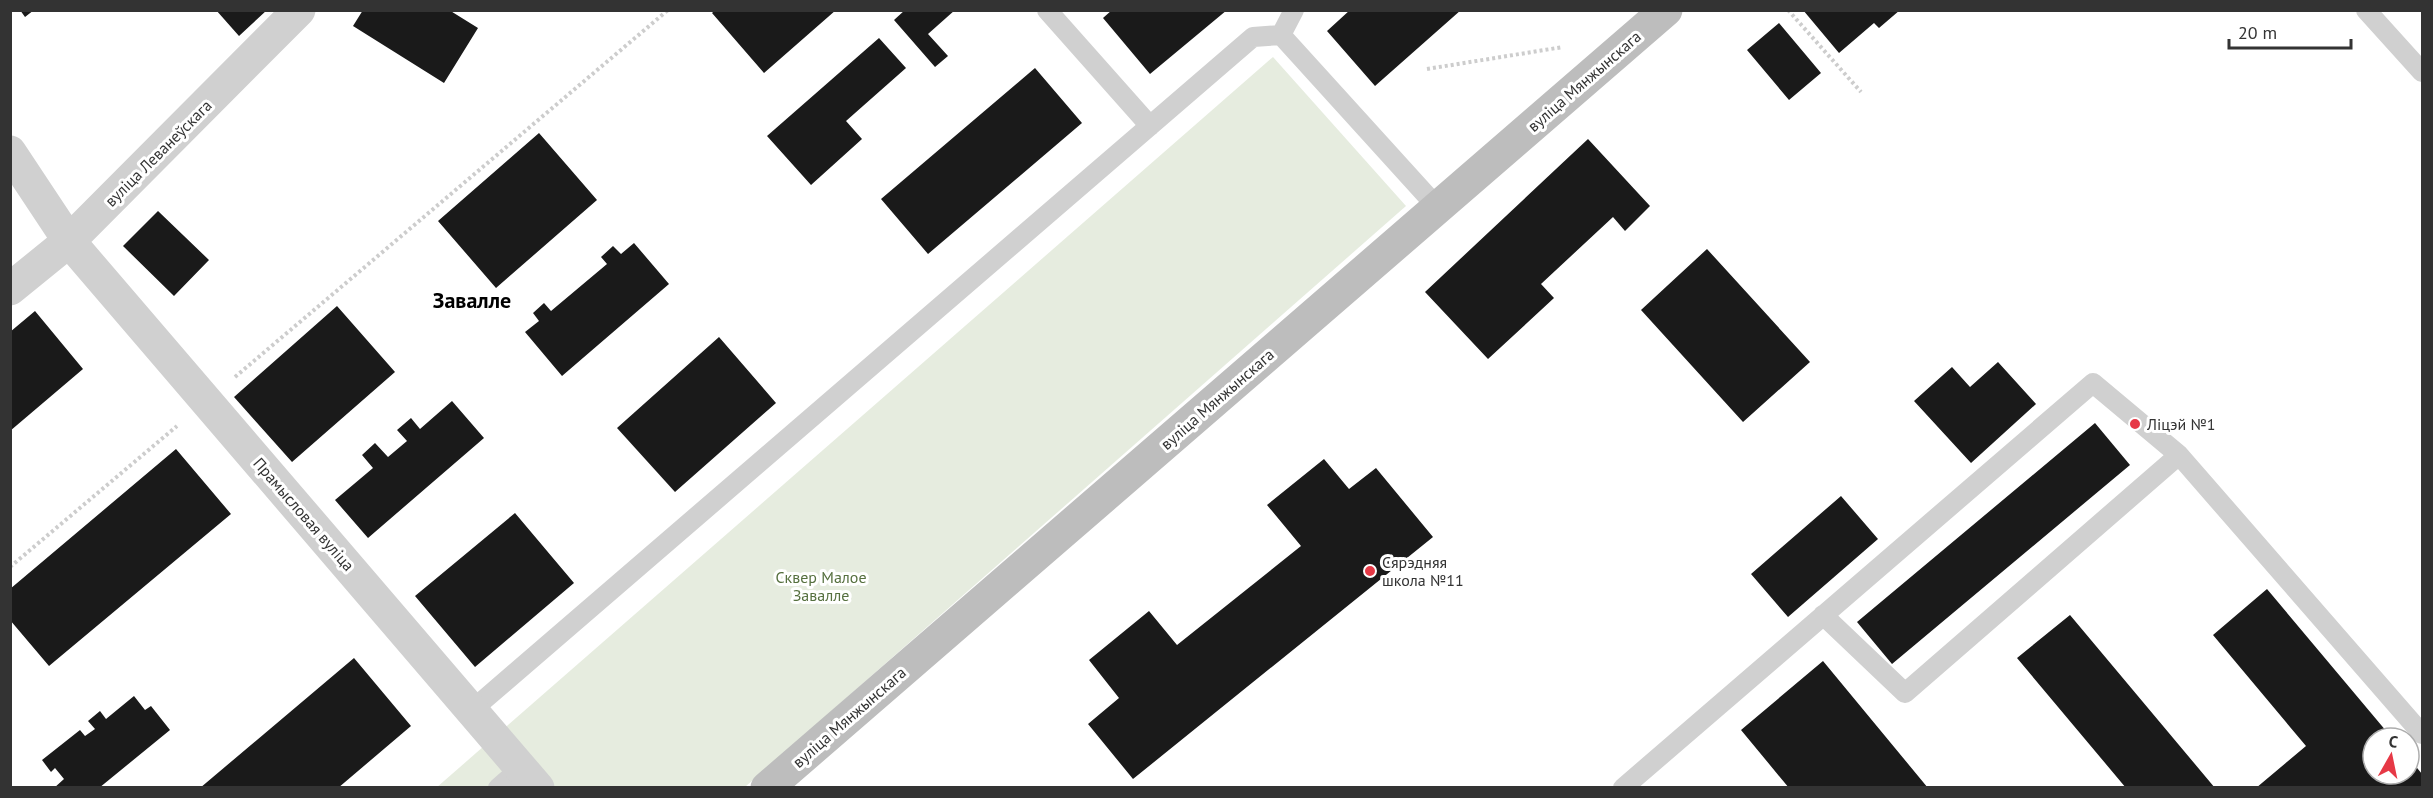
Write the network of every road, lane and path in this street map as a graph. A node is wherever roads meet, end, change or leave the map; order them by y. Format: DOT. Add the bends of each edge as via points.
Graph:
graph roads {
  1 [pos="299,10"];
  2 [pos="668,10"];
  3 [pos="1047,10"];
  4 [pos="1294,10"];
  5 [pos="1666,10"];
  6 [pos="1788,10"];
  7 [pos="2366,10"];
  8 [pos="1281,35"];
  9 [pos="1569,46"];
  10 [pos="1427,69"];
  11 [pos="2422,72"];
  12 [pos="1862,92"];
  13 [pos="1150,126"];
  14 [pos="10,152"];
  15 [pos="1438,208"];
  16 [pos="69,241"];
  17 [pos="10,289"];
  18 [pos="206,401"];
  19 [pos="2179,455"];
  20 [pos="10,567"];
  21 [pos="1823,615"];
  22 [pos="472,710"];
  23 [pos="2422,734"];
  24 [pos="519,781"];
  25 [pos="767,788"];
  26 [pos="1623,788"];
  1 -- 16 [label="street, вуліца Леванеўскага"];
  2 -- 18 [label="path"];
  3 -- 13 [label="lane"];
  4 -- 8 [label="lane"];
  5 -- 15 [label="street, вуліца Мянжынскага"];
  6 -- 12 [label="path"];
  7 -- 11 [label="lane"];
  8 -- 13 [label="lane" via="1253,37"];
  8 -- 15 [label="lane"];
  9 -- 10 [label="path"];
  13 -- 22 [label="lane"];
  14 -- 16 [label="street, Прамысловая вуліца"];
  15 -- 25 [label="street, вуліца Мянжынскага"];
  16 -- 17 [label="street, вуліца Леванеўскага"];
  16 -- 18 [label="street, Прамысловая вуліца"];
  18 -- 20 [label="path"];
  18 -- 22 [label="street, Прамысловая вуліца"];
  19 -- 21 [label="lane" via="2093,383"];
  19 -- 21 [label="lane" via="1905,693"];
  19 -- 23 [label="lane"];
  21 -- 26 [label="lane"];
  22 -- 24 [label="street, Прамысловая вуліца"];
}
